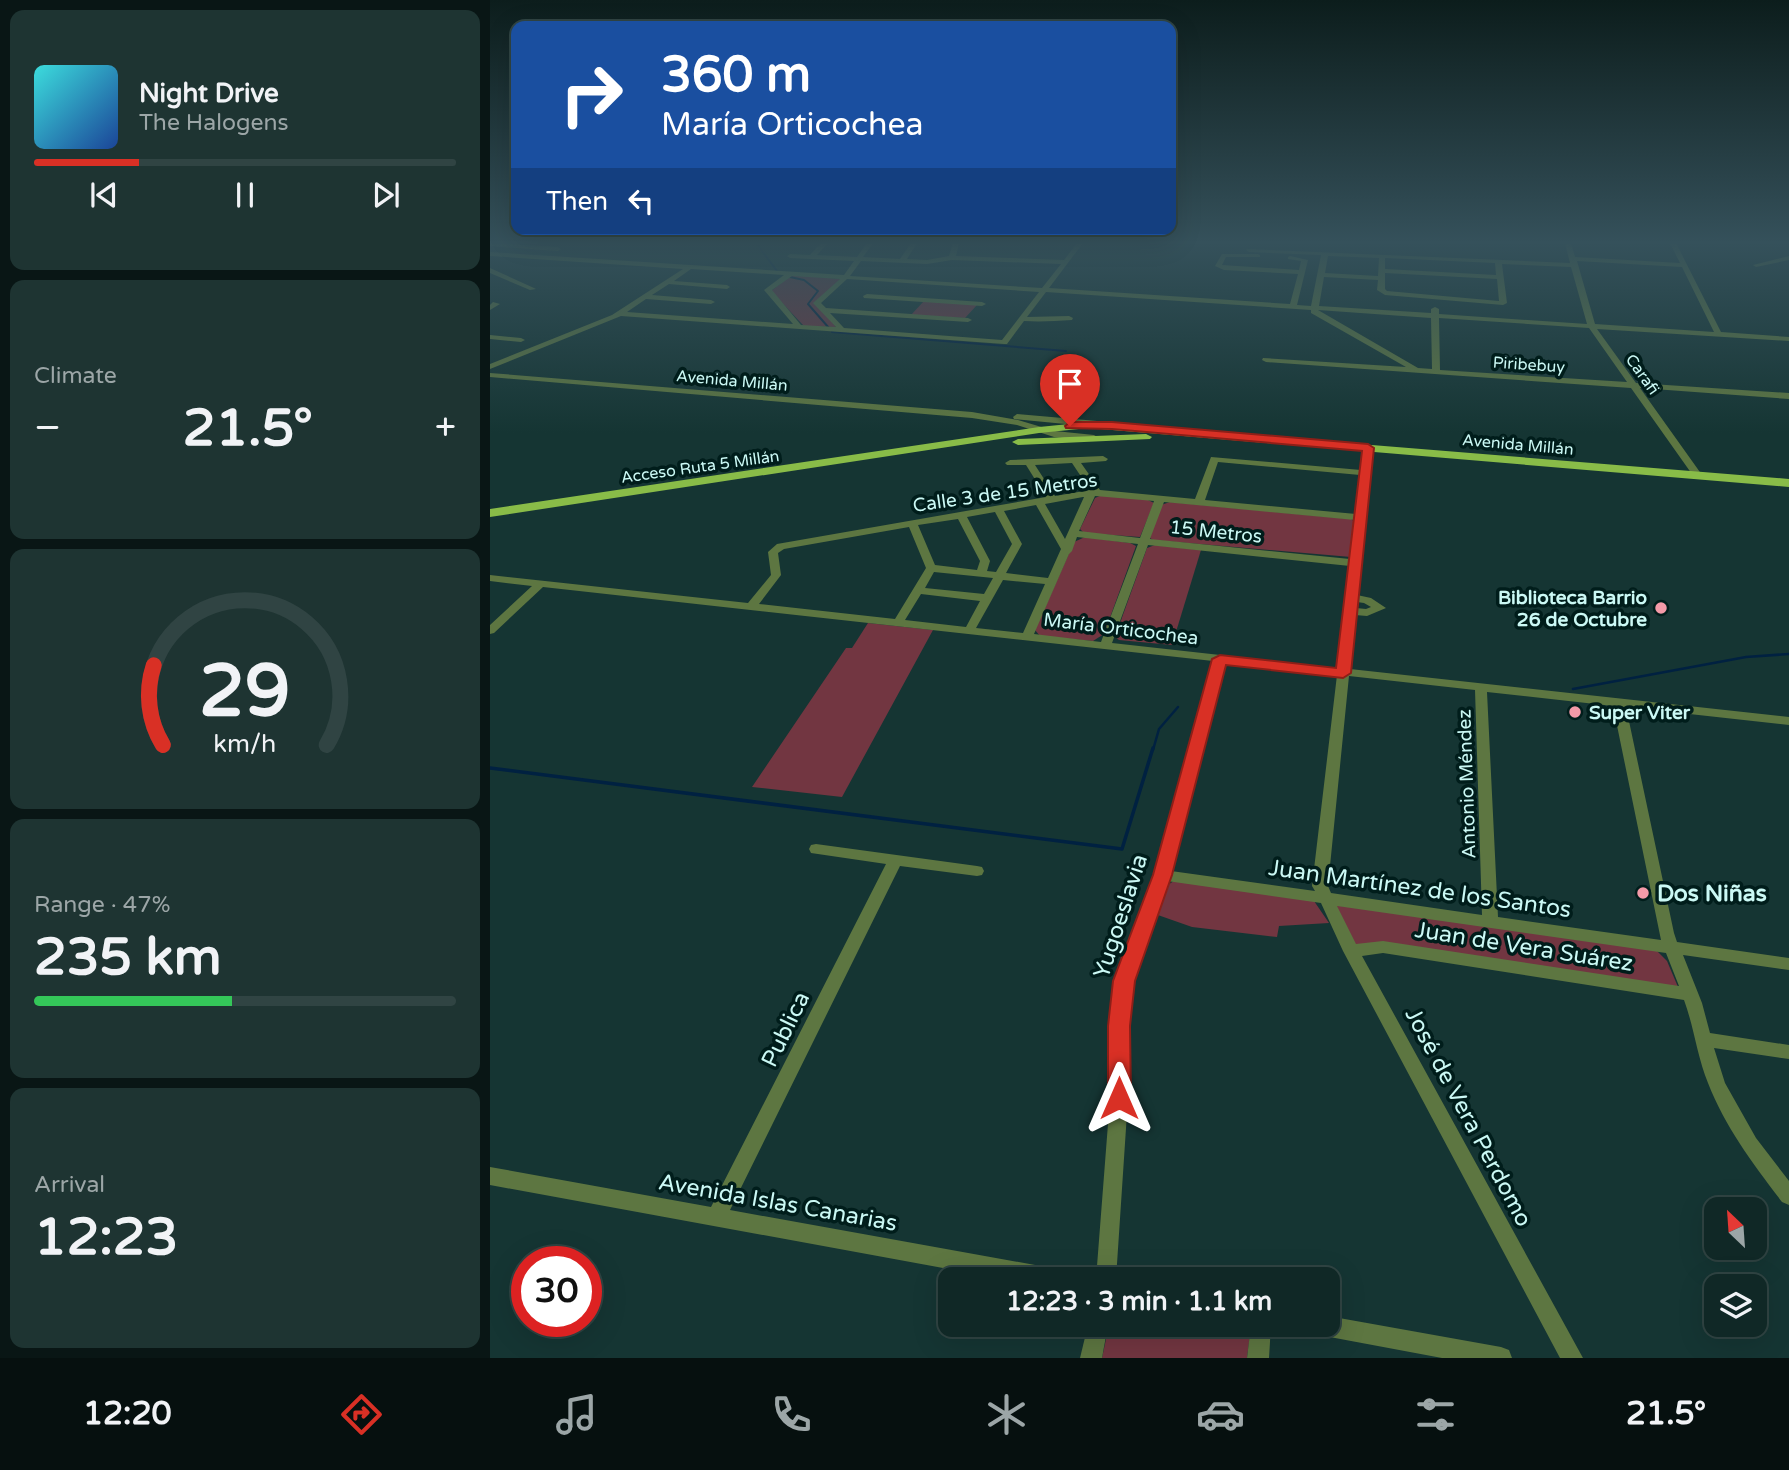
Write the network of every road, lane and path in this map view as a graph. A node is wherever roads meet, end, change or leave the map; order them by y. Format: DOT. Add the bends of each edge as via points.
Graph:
graph roads {
  1 [pos="632,306"];
  2 [pos="783,306"];
  3 [pos="820,306"];
  4 [pos="856,306"];
  5 [pos="980,306"];
  6 [pos="1032,306"];
  7 [pos="1283,306"];
  8 [pos="1435,306"];
  9 [pos="1586,306"];
  10 [pos="1705,306"];
  11 [pos="1293,307"];
  12 [pos="1314,308"];
  13 [pos="824,310"];
  14 [pos="850,312"];
  15 [pos="620,314"];
  16 [pos="1436,316"];
  17 [pos="1069,318"];
  18 [pos="1023,319"];
  19 [pos="968,320"];
  20 [pos="799,327"];
  21 [pos="1592,327"];
  22 [pos="843,331"];
  23 [pos="1719,335"];
  24 [pos="490,337"];
  25 [pos="952,339"];
  26 [pos="1789,339"];
  27 [pos="521,340"];
  28 [pos="1266,360"];
  29 [pos="490,366"];
  30 [pos="1418,371"];
  31 [pos="1436,372"];
  32 [pos="490,375"];
  33 [pos="1633,385"];
  34 [pos="1788,399"];
  35 [pos="972,415"];
  36 [pos="1112,425"];
  37 [pos="1039,430"];
  38 [pos="1099,438"];
  39 [pos="1244,438"];
  40 [pos="1368,448"];
  41 [pos="914,450"];
  42 [pos="1103,459"];
  43 [pos="1074,460"];
  44 [pos="1030,462"];
  45 [pos="1010,463"];
  46 [pos="1365,473"];
  47 [pos="1697,475"];
  48 [pos="1789,483"];
  49 [pos="1094,493"];
  50 [pos="1052,499"];
  51 [pos="1160,499"];
  52 [pos="1039,502"];
  53 [pos="1199,502"];
  54 [pos="998,509"];
  55 [pos="490,513"];
  56 [pos="961,515"];
  57 [pos="1360,517"];
  58 [pos="912,523"];
  59 [pos="1074,534"];
  60 [pos="1144,541"];
  61 [pos="1067,551"];
  62 [pos="1354,563"];
  63 [pos="930,568"];
  64 [pos="981,573"];
  65 [pos="1000,575"];
  66 [pos="490,578"];
  67 [pos="1052,582"];
  68 [pos="540,584"];
  69 [pos="917,590"];
  70 [pos="986,598"];
  71 [pos="1351,598"];
  72 [pos="752,607"];
  73 [pos="1349,611"];
  74 [pos="898,623"];
  75 [pos="490,631"];
  76 [pos="969,631"];
  77 [pos="1027,637"];
  78 [pos="1105,646"];
  79 [pos="1220,659"];
  80 [pos="1343,673"];
  81 [pos="1481,688"];
  82 [pos="1619,702"];
  83 [pos="1789,721"];
  84 [pos="816,849"];
  85 [pos="895,860"];
  86 [pos="977,871"];
  87 [pos="1163,875"];
  88 [pos="1324,898"];
  89 [pos="1490,921"];
  90 [pos="1671,947"];
  91 [pos="1351,951"];
  92 [pos="1789,964"];
  93 [pos="1690,994"];
  94 [pos="1703,1039"];
  95 [pos="1789,1052"];
  96 [pos="490,1176"];
  97 [pos="1789,1196"];
  98 [pos="716,1218"];
  99 [pos="990,1267"];
  100 [pos="1107,1267"];
  101 [pos="1340,1329"];
  102 [pos="1095,1337"];
  103 [pos="1260,1337"];
  104 [pos="1091,1358"];
  105 [pos="1258,1358"];
  106 [pos="1502,1358"];
  107 [pos="1572,1358"];
  1 -- 15 [label="street"];
  2 -- 20 [label="street"];
  3 -- 13 [label="street"];
  4 -- 14 [label="street"];
  5 -- 19 [label="street"];
  6 -- 18 [label="street"];
  7 -- 11 [label="street"];
  8 -- 16 [label="street"];
  9 -- 21 [label="street, Carafi"];
  10 -- 23 [label="street"];
  11 -- 12 [label="street"];
  12 -- 16 [label="street"];
  12 -- 30 [label="street"];
  13 -- 14 [label="street"];
  13 -- 22 [label="street"];
  14 -- 19 [label="street"];
  15 -- 20 [label="street"];
  15 -- 29 [label="street"];
  16 -- 21 [label="street"];
  16 -- 31 [label="street"];
  17 -- 18 [label="street"];
  18 -- 25 [label="street" via="1004,342"];
  19 -- 25 [label="street"];
  20 -- 22 [label="street"];
  21 -- 23 [label="street"];
  21 -- 33 [label="street, Carafi"];
  22 -- 25 [label="street"];
  23 -- 26 [label="street"];
  24 -- 27 [label="street"];
  28 -- 30 [label="street, Piribebuy"];
  30 -- 31 [label="street, Piribebuy"];
  31 -- 33 [label="street, Piribebuy"];
  32 -- 35 [label="street, Avenida Millán"];
  33 -- 34 [label="street, Piribebuy"];
  33 -- 47 [label="street, Carafi"];
  35 -- 36 [label="street, Avenida Millán"];
  35 -- 37 [label="street, Avenida Millán"];
  36 -- 37 [label="main road, Acceso Ruta 5 Millán"];
  36 -- 39 [label="main road, Avenida Millán"];
  37 -- 38 [label="street, Avenida Millán"];
  37 -- 41 [label="main road, Acceso Ruta 5 Millán"];
  38 -- 39 [label="main road, Avenida Millán"];
  38 -- 41 [label="main road, Acceso Ruta 5 Millán"];
  39 -- 40 [label="main road, Avenida Millán"];
  40 -- 46 [label="street"];
  40 -- 47 [label="main road, Avenida Millán"];
  41 -- 55 [label="main road, Acceso Ruta 5 Millán"];
  42 -- 43 [label="street"];
  43 -- 44 [label="street"];
  43 -- 49 [label="street"];
  44 -- 45 [label="street"];
  44 -- 50 [label="street"];
  46 -- 53 [label="street" via="1214,459"];
  46 -- 57 [label="street"];
  47 -- 48 [label="main road, Avenida Millán"];
  49 -- 50 [label="street, Calle 3 de 15 Metros"];
  49 -- 51 [label="street, Calle 3 de 15 Metros"];
  49 -- 59 [label="street"];
  50 -- 52 [label="street, Calle 3 de 15 Metros"];
  51 -- 53 [label="street, Calle 3 de 15 Metros"];
  51 -- 60 [label="street"];
  52 -- 54 [label="street, Calle 3 de 15 Metros"];
  52 -- 61 [label="street"];
  53 -- 57 [label="street, Calle 3 de 15 Metros"];
  54 -- 56 [label="street, Calle 3 de 15 Metros"];
  54 -- 65 [label="street" via="1017,544"];
  56 -- 58 [label="street, Calle 3 de 15 Metros"];
  56 -- 64 [label="street" via="985,561"];
  57 -- 62 [label="street"];
  58 -- 63 [label="street"];
  58 -- 72 [label="street, Calle 3 de 15 Metros" via="781,546 773,552 776,575"];
  59 -- 60 [label="street, 15 Metros"];
  59 -- 61 [label="street"];
  60 -- 62 [label="street, 15 Metros"];
  60 -- 78 [label="street"];
  61 -- 67 [label="street"];
  62 -- 71 [label="street"];
  63 -- 64 [label="street"];
  63 -- 69 [label="street"];
  64 -- 65 [label="street"];
  65 -- 67 [label="street"];
  65 -- 70 [label="street"];
  66 -- 68 [label="street, María Orticochea"];
  67 -- 77 [label="street"];
  68 -- 72 [label="street, María Orticochea"];
  68 -- 75 [label="street"];
  69 -- 70 [label="street"];
  69 -- 74 [label="street"];
  70 -- 76 [label="street"];
  71 -- 73 [label="street"];
  71 -- 73 [label="street" via="1380,608 1367,613"];
  72 -- 74 [label="street, María Orticochea"];
  73 -- 80 [label="street"];
  74 -- 76 [label="street, María Orticochea"];
  76 -- 77 [label="street, María Orticochea"];
  77 -- 78 [label="street, María Orticochea"];
  78 -- 79 [label="street, María Orticochea"];
  79 -- 80 [label="street, María Orticochea"];
  79 -- 87 [label="street, Yugoeslavia"];
  80 -- 81 [label="street, María Orticochea"];
  80 -- 88 [label="street" via="1320,874"];
  81 -- 82 [label="street, María Orticochea"];
  81 -- 89 [label="street, Antonio Méndez"];
  82 -- 83 [label="street, María Orticochea"];
  82 -- 90 [label="street"];
  84 -- 85 [label="street"];
  85 -- 86 [label="street"];
  85 -- 98 [label="street, Publica"];
  87 -- 88 [label="street, Juan Martínez de los Santos"];
  87 -- 100 [label="street, Yugoeslavia" via="1124,981"];
  88 -- 89 [label="street, Juan Martínez de los Santos"];
  88 -- 91 [label="street, José de Vera Perdomo"];
  89 -- 90 [label="street, Juan Martínez de los Santos"];
  90 -- 92 [label="street"];
  90 -- 93 [label="street"];
  91 -- 93 [label="street, Juan de Vera Suárez" via="1383,947"];
  91 -- 107 [label="street, José de Vera Perdomo"];
  93 -- 94 [label="street"];
  94 -- 95 [label="street"];
  94 -- 97 [label="street" via="1717,1085 1732,1113"];
  96 -- 98 [label="street, Avenida Islas Canarias"];
  98 -- 99 [label="street, Avenida Islas Canarias"];
  101 -- 106 [label="street"];
  102 -- 104 [label="street"];
  103 -- 105 [label="street"];
}
